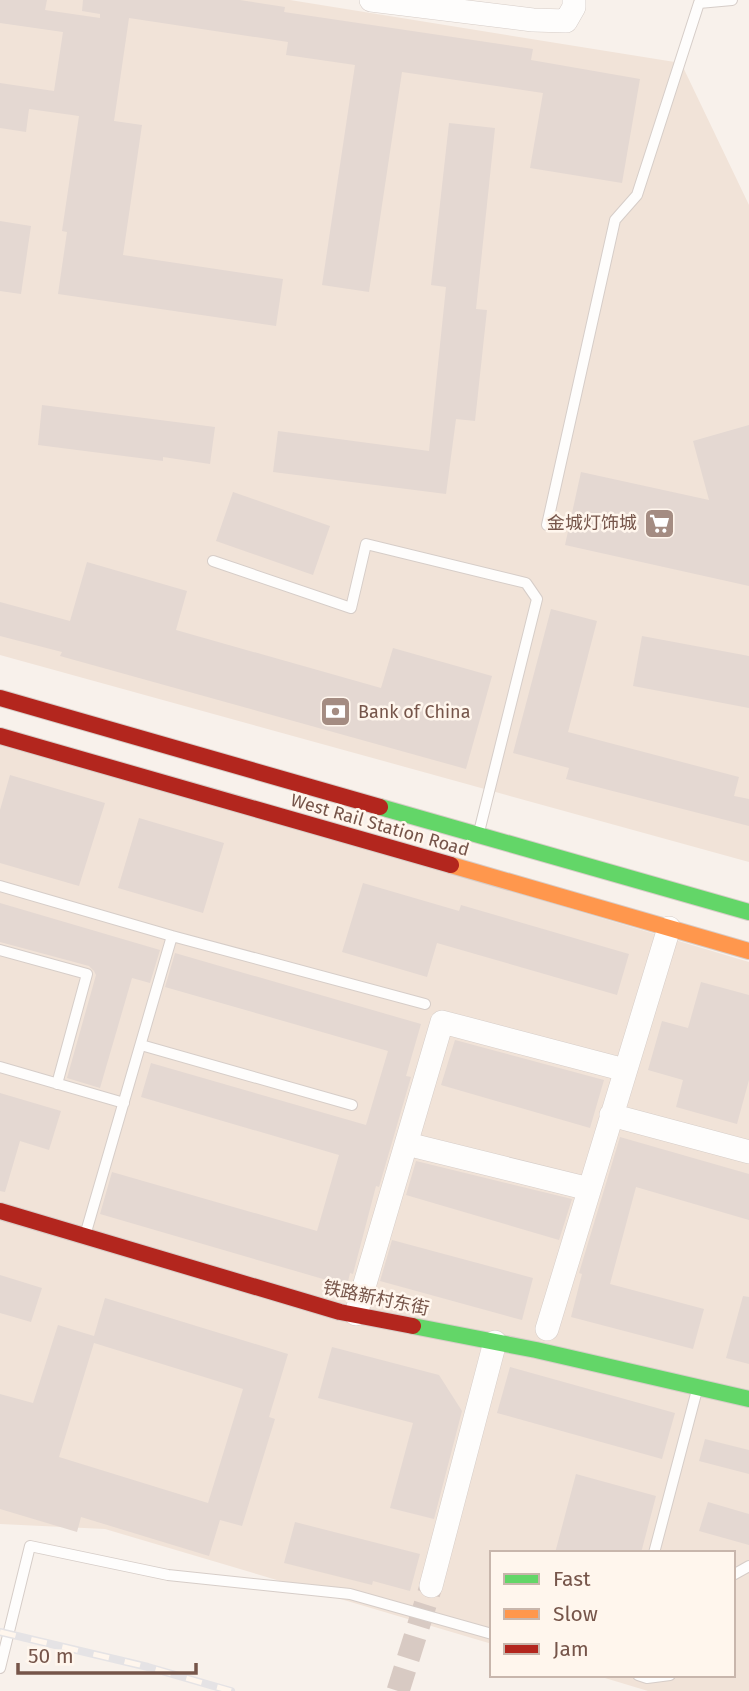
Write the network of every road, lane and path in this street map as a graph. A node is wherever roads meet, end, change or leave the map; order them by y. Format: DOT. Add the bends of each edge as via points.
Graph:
graph roads {
  1 [pos="371,0"];
  2 [pos="573,0"];
  3 [pos="732,0"];
  4 [pos="547,525"];
  5 [pos="213,561"];
  6 [pos="0,698"];
  7 [pos="0,736"];
  8 [pos="478,835"];
  9 [pos="0,886"];
  10 [pos="749,912"];
  11 [pos="669,928"];
  12 [pos="172,936"];
  13 [pos="0,950"];
  14 [pos="749,951"];
  15 [pos="425,1004"];
  16 [pos="141,1045"];
  17 [pos="0,1067"];
  18 [pos="625,1070"];
  19 [pos="57,1084"];
  20 [pos="124,1103"];
  21 [pos="352,1105"];
  22 [pos="611,1115"];
  23 [pos="407,1144"];
  24 [pos="749,1152"];
  25 [pos="589,1189"];
  26 [pos="0,1211"];
  27 [pos="85,1235"];
  28 [pos="356,1314"];
  29 [pos="547,1329"];
  30 [pos="495,1342"];
  31 [pos="698,1387"];
  32 [pos="749,1399"];
  33 [pos="655,1551"];
  34 [pos="431,1586"];
  35 [pos="490,1633"];
  36 [pos="0,1668"];
  1 -- 2 [label="street" via="566,21"];
  3 -- 4 [label="lane" via="699,3 638,195 615,220"];
  5 -- 8 [label="lane" via="351,608 366,544 526,583 537,599"];
  6 -- 8 [label="main road, West Rail Station Road"];
  7 -- 11 [label="main road, West Rail Station Road"];
  8 -- 10 [label="main road, West Rail Station Road"];
  9 -- 12 [label="lane"];
  11 -- 14 [label="main road, West Rail Station Road"];
  11 -- 18 [label="street"];
  12 -- 15 [label="lane"];
  12 -- 16 [label="lane"];
  13 -- 19 [label="lane" via="87,974"];
  16 -- 20 [label="lane"];
  16 -- 21 [label="lane"];
  17 -- 19 [label="lane"];
  18 -- 22 [label="street"];
  18 -- 23 [label="street" via="442,1022"];
  19 -- 20 [label="lane"];
  20 -- 27 [label="lane"];
  22 -- 24 [label="street"];
  22 -- 25 [label="street"];
  23 -- 25 [label="street"];
  23 -- 28 [label="street"];
  25 -- 29 [label="street"];
  26 -- 27 [label="main road, 铁路新村东街"];
  27 -- 28 [label="main road, 铁路新村东街"];
  28 -- 30 [label="main road, 铁路新村东街"];
  30 -- 31 [label="main road, 铁路新村东街"];
  30 -- 34 [label="street"];
  31 -- 32 [label="main road, 铁路新村东街"];
  31 -- 33 [label="lane"];
  35 -- 36 [label="lane" via="350,1594 168,1575 30,1546"];
}
